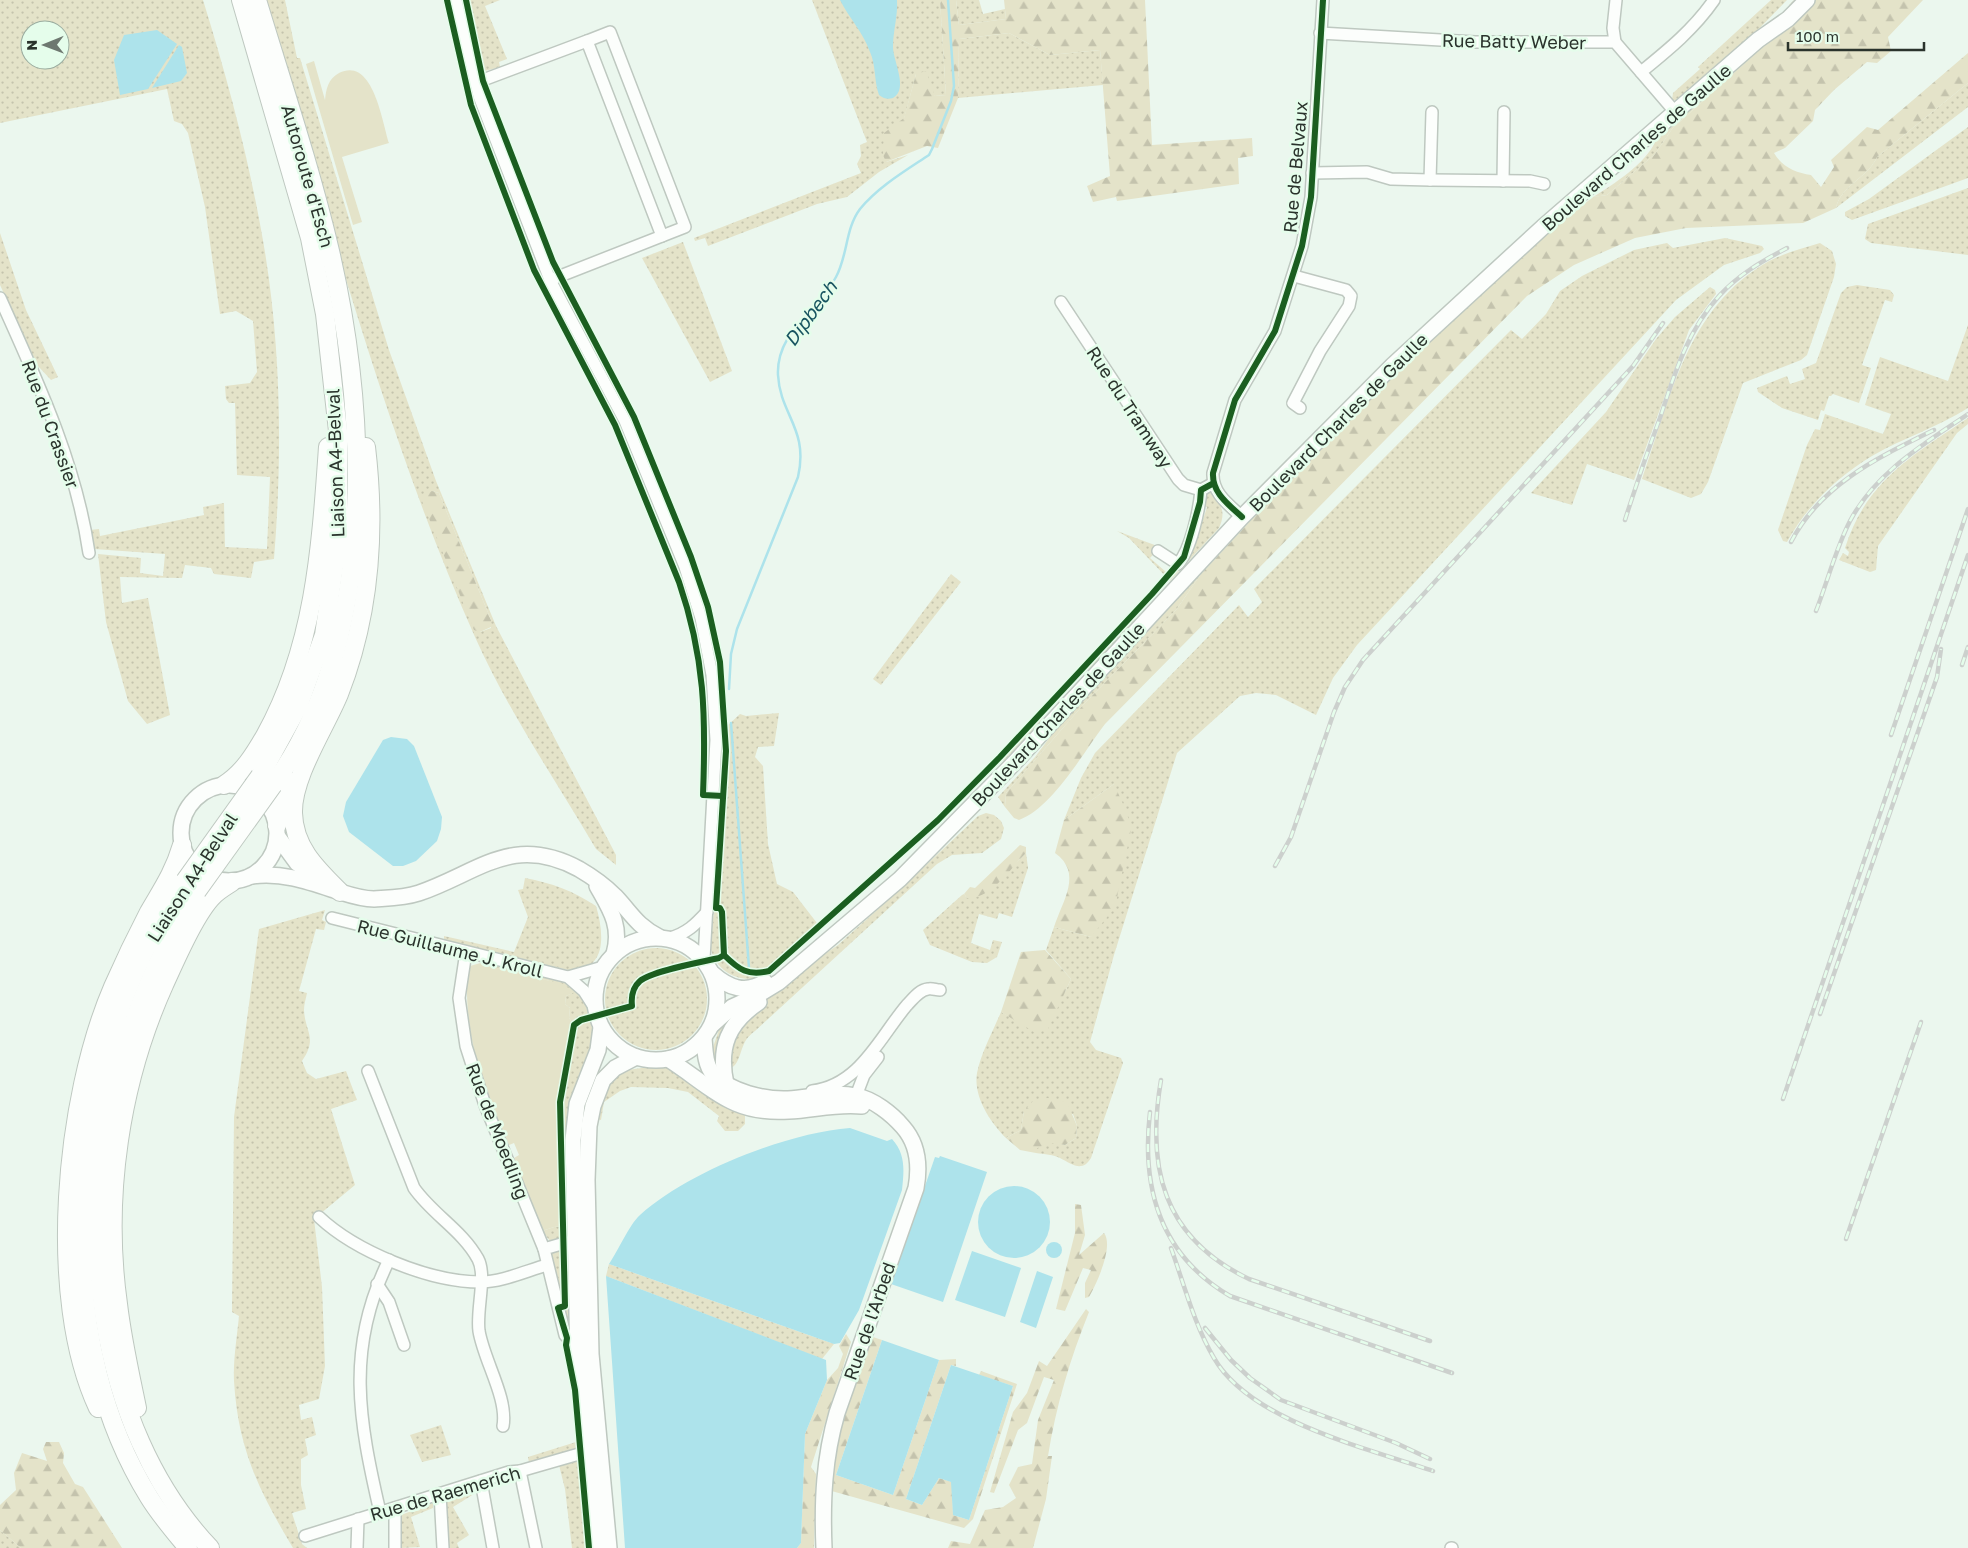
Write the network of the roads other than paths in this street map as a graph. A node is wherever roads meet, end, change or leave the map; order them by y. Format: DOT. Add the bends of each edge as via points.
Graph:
graph roads {
  1 [pos="241,0"];
  2 [pos="257,0"];
  3 [pos="456,0"];
  4 [pos="1323,0"];
  5 [pos="1616,0"];
  6 [pos="1714,0"];
  7 [pos="1794,0"];
  8 [pos="1807,0"];
  9 [pos="1320,33"];
  10 [pos="1758,40"];
  11 [pos="587,41"];
  12 [pos="1616,42"];
  13 [pos="1641,72"];
  14 [pos="475,83"];
  15 [pos="1432,112"];
  16 [pos="1504,112"];
  17 [pos="1676,113"];
  18 [pos="1312,173"];
  19 [pos="1430,180"];
  20 [pos="1503,181"];
  21 [pos="1544,184"];
  22 [pos="662,236"];
  23 [pos="1294,276"];
  24 [pos="550,280"];
  25 [pos="0,298"];
  26 [pos="1061,302"];
  27 [pos="329,344"];
  28 [pos="347,354"];
  29 [pos="1300,408"];
  30 [pos="1212,484"];
  31 [pos="1200,496"];
  32 [pos="1242,517"];
  33 [pos="1158,551"];
  34 [pos="89,553"];
  35 [pos="306,767"];
  36 [pos="266,780"];
  37 [pos="224,785"];
  38 [pos="277,831"];
  39 [pos="182,845"];
  40 [pos="924,852"];
  41 [pos="252,876"];
  42 [pos="592,878"];
  43 [pos="232,882"];
  44 [pos="191,886"];
  45 [pos="340,892"];
  46 [pos="706,912"];
  47 [pos="332,918"];
  48 [pos="664,938"];
  49 [pos="466,952"];
  50 [pos="614,954"];
  51 [pos="814,954"];
  52 [pos="704,959"];
  53 [pos="603,967"];
  54 [pos="713,974"];
  55 [pos="568,977"];
  56 [pos="940,990"];
  57 [pos="912,1000"];
  58 [pos="596,1010"];
  59 [pos="712,1025"];
  60 [pos="602,1027"];
  61 [pos="704,1038"];
  62 [pos="636,1057"];
  63 [pos="668,1059"];
  64 [pos="368,1071"];
  65 [pos="726,1084"];
  66 [pos="856,1096"];
  67 [pos="771,1104"];
  68 [pos="882,1109"];
  69 [pos="319,1217"];
  70 [pos="575,1240"];
  71 [pos="544,1250"];
  72 [pos="389,1260"];
  73 [pos="547,1265"];
  74 [pos="481,1282"];
  75 [pos="376,1284"];
  76 [pos="577,1340"];
  77 [pos="404,1345"];
  78 [pos="503,1426"];
  79 [pos="593,1451"];
  80 [pos="520,1471"];
  81 [pos="481,1481"];
  82 [pos="168,1493"];
  83 [pos="440,1494"];
  84 [pos="148,1496"];
  85 [pos="395,1508"];
  86 [pos="380,1512"];
  87 [pos="358,1519"];
  88 [pos="304,1536"];
  89 [pos="188,1548"];
  90 [pos="210,1548"];
  91 [pos="357,1548"];
  92 [pos="395,1548"];
  93 [pos="443,1548"];
  94 [pos="492,1548"];
  95 [pos="536,1548"];
  96 [pos="595,1548"];
  97 [pos="609,1548"];
  98 [pos="824,1548"];
  1 -- 27 [label="highway, Autoroute d'Esch" via="301,204"];
  2 -- 28 [label="highway, Autoroute d'Esch" via="328,243"];
  3 -- 14 [label="street"];
  4 -- 9 [label="street, Rue de Belvaux"];
  5 -- 12 [label="street" via="1613,28"];
  6 -- 13 [label="street" via="1677,43"];
  7 -- 10 [label="main road, Boulevard Charles de Gaulle"];
  8 -- 10 [label="main road, Boulevard Charles de Gaulle" via="1788,19"];
  9 -- 12 [label="street, Rue Batty Weber" via="1475,42"];
  9 -- 18 [label="street, Rue de Belvaux"];
  10 -- 17 [label="main road, Boulevard Charles de Gaulle"];
  11 -- 14 [label="street"];
  11 -- 22 [label="street"];
  11 -- 22 [label="street" via="610,32 685,227"];
  12 -- 13 [label="street"];
  13 -- 17 [label="street"];
  14 -- 24 [label="street"];
  15 -- 19 [label="street"];
  16 -- 20 [label="street"];
  17 -- 32 [label="main road, Boulevard Charles de Gaulle" via="1543,227 1393,365"];
  18 -- 19 [label="street" via="1367,172 1391,179"];
  18 -- 23 [label="street, Rue de Belvaux" via="1307,223"];
  19 -- 20 [label="street"];
  20 -- 21 [label="street"];
  22 -- 24 [label="street"];
  23 -- 29 [label="street" via="1346,290 1351,296 1293,403"];
  23 -- 30 [label="street, Rue de Belvaux" via="1275,331 1235,400"];
  24 -- 46 [label="street" via="625,421 686,567 701,618 712,676 716,740"];
  25 -- 34 [label="street, Rue du Crassier" via="47,403 82,508"];
  26 -- 31 [label="street, Rue du Tramway" via="1178,479"];
  27 -- 36 [label="highway, Liaison A4-Belval" via="338,430 340,509 336,565 317,657"];
  27 -- 37 [label="highway" via="326,393 329,446 313,602 299,658 277,714 252,758 234,779"];
  28 -- 35 [label="highway" via="359,392 371,538 362,616 350,664"];
  28 -- 36 [label="highway, Liaison A4-Belval" via="356,465 355,524 345,613 330,671 314,711 294,752"];
  30 -- 31 [label="street"];
  30 -- 32 [label="street"];
  31 -- 33 [label="street" via="1186,552 1178,564"];
  32 -- 40 [label="main road, Boulevard Charles de Gaulle" via="1014,763"];
  35 -- 38 [label="highway" via="285,792"];
  35 -- 45 [label="highway" via="294,798 295,829 302,849 315,868"];
  36 -- 44 [label="highway, Liaison A4-Belval, bridge"];
  37 -- 38 [label="main road" via="247,788 258,794 270,808"];
  37 -- 39 [label="main road" via="195,798 181,827"];
  38 -- 41 [label="main road" via="269,859"];
  38 -- 45 [label="main road" via="297,863"];
  39 -- 43 [label="main road" via="198,870 220,881"];
  39 -- 84 [label="highway" via="174,871 129,952 100,1023 77,1113 68,1194 72,1304 84,1368 126,1467"];
  40 -- 51 [label="main road, Boulevard Charles de Gaulle" via="900,878"];
  40 -- 54 [label="main road, Boulevard Charles de Gaulle" via="767,981 748,989 735,989"];
  41 -- 43 [label="main road"];
  41 -- 45 [label="main road" via="279,875"];
  42 -- 45 [label="main road" via="551,858 524,855 498,858 418,894 370,899"];
  42 -- 48 [label="main road" via="615,896 639,926"];
  42 -- 50 [label="main road" via="616,923 618,936"];
  43 -- 82 [label="highway" via="214,895 203,911 159,997 133,1075 121,1129 116,1174 113,1227 118,1304 137,1410"];
  44 -- 82 [label="highway, Liaison A4-Belval" via="133,1023 110,1105 99,1188 99,1264 113,1361 136,1434"];
  44 -- 84 [label="highway, Liaison A4-Belval" via="138,965 112,1030 98,1081 83,1174 82,1267 95,1359 114,1422"];
  46 -- 48 [label="street" via="684,934"];
  46 -- 52 [label="street"];
  47 -- 49 [label="street, Rue Guillaume J. Kroll"];
  48 -- 50 [label="main road" via="640,939"];
  48 -- 52 [label="main road" via="694,950"];
  49 -- 55 [label="street, Rue Guillaume J. Kroll"];
  49 -- 71 [label="street, Rue de Moedling" via="459,998 466,1046 485,1105"];
  50 -- 53 [label="main road"];
  51 -- 59 [label="main road, Boulevard Charles de Gaulle" via="779,982 732,1007"];
  51 -- 65 [label="main road, Boulevard Charles de Gaulle" via="799,972 743,1013 733,1026 722,1057"];
  52 -- 54 [label="main road"];
  53 -- 55 [label="street, Rue Guillaume J. Kroll"];
  53 -- 58 [label="main road" via="595,996"];
  54 -- 59 [label="main road" via="718,1008"];
  55 -- 58 [label="street, Rue Guillaume J. Kroll" via="584,991"];
  56 -- 57 [label="street" via="920,992"];
  57 -- 66 [label="street" via="892,1037 864,1075"];
  57 -- 67 [label="street" via="864,1062 845,1079"];
  58 -- 60 [label="main road"];
  59 -- 61 [label="main road"];
  60 -- 62 [label="main road" via="610,1040"];
  60 -- 70 [label="main road" via="598,1050 583,1085 574,1122"];
  61 -- 63 [label="main road" via="682,1055"];
  61 -- 65 [label="main road, Rue de l'Arbed" via="708,1064 713,1074"];
  62 -- 63 [label="main road"];
  62 -- 79 [label="main road" via="615,1068 603,1080 593,1106 590,1126 587,1180"];
  63 -- 67 [label="main road, Rue de l'Arbed" via="726,1100 751,1108"];
  64 -- 74 [label="street" via="414,1188 426,1206 467,1242 479,1261"];
  65 -- 67 [label="main road, Rue de l'Arbed"];
  66 -- 67 [label="main road, Rue de l'Arbed" via="786,1099"];
  66 -- 68 [label="main road, Rue de l'Arbed"];
  67 -- 68 [label="main road, Rue de l'Arbed" via="787,1111 853,1105"];
  68 -- 98 [label="main road, Rue de l'Arbed" via="898,1121 911,1138 917,1157 918,1178 836,1413 823,1488"];
  69 -- 72 [label="street" via="332,1229"];
  70 -- 71 [label="street"];
  70 -- 76 [label="main road"];
  71 -- 73 [label="street, Rue de Moedling"];
  72 -- 74 [label="street" via="422,1274"];
  72 -- 75 [label="street"];
  73 -- 74 [label="street"];
  73 -- 76 [label="street" via="565,1335 570,1340"];
  74 -- 78 [label="street" via="479,1331 505,1414"];
  75 -- 77 [label="street" via="388,1302"];
  75 -- 86 [label="street" via="363,1335 359,1372 366,1451"];
  76 -- 79 [label="main road"];
  79 -- 80 [label="street, Rue de Raemerich"];
  79 -- 96 [label="main road"];
  79 -- 97 [label="main road"];
  80 -- 81 [label="street, Rue de Raemerich"];
  80 -- 95 [label="street"];
  81 -- 83 [label="street, Rue de Raemerich"];
  81 -- 94 [label="street"];
  82 -- 90 [label="highway, Liaison A4-Belval"];
  83 -- 85 [label="street, Rue de Raemerich"];
  83 -- 93 [label="street"];
  84 -- 89 [label="highway, Liaison A4-Belval"];
  85 -- 86 [label="street, Rue de Raemerich"];
  85 -- 92 [label="street"];
  86 -- 87 [label="street, Rue de Raemerich"];
  87 -- 88 [label="street, Rue de Raemerich"];
  87 -- 91 [label="street"];
}
